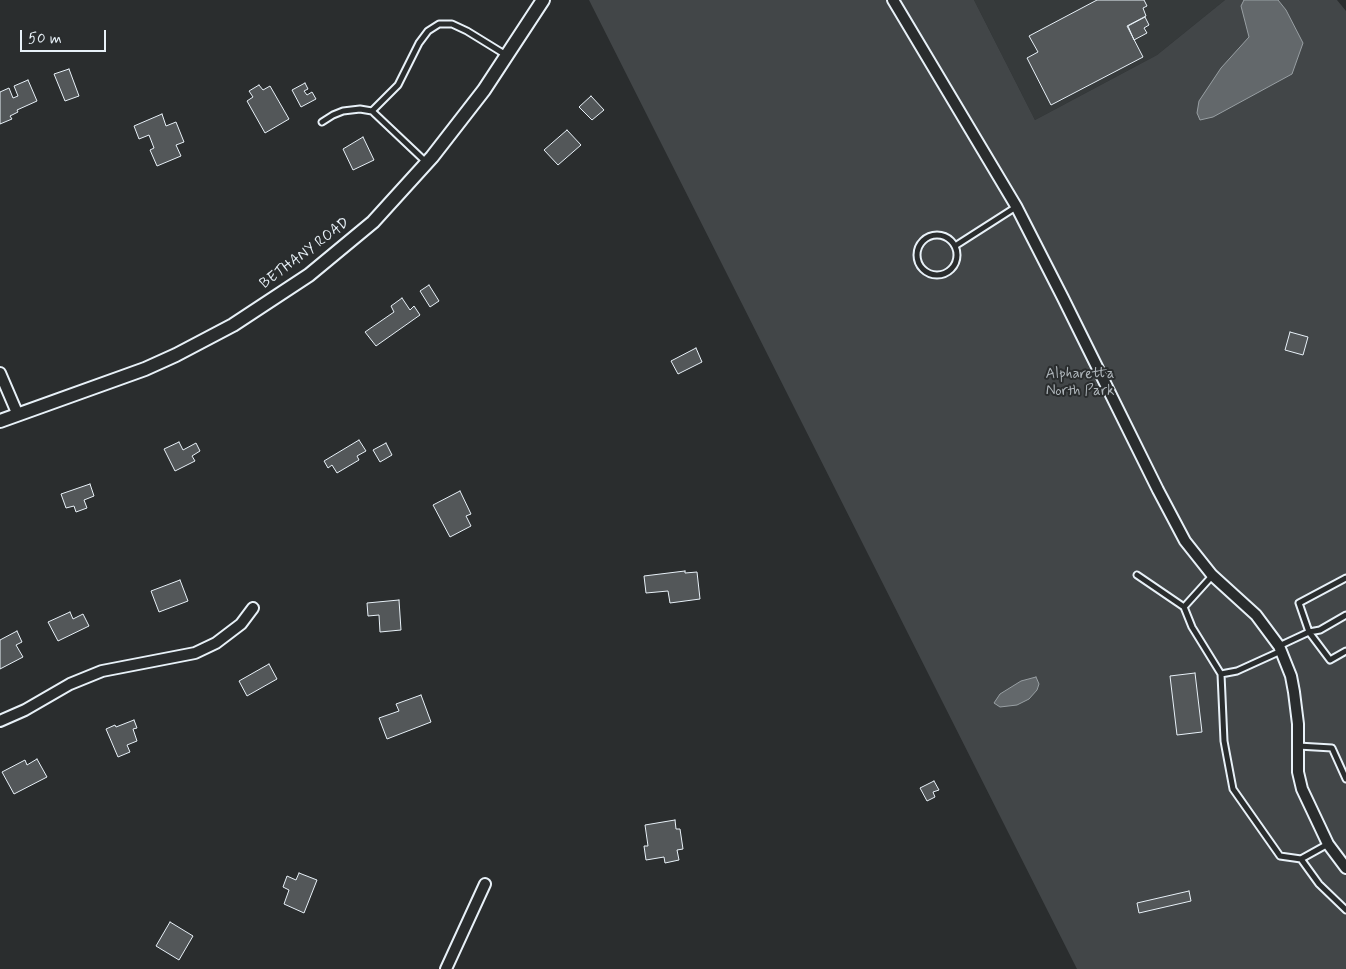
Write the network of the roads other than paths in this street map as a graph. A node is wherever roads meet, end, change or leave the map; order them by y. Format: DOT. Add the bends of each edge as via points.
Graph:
graph roads {
  1 [pos="543,0"];
  2 [pos="893,0"];
  3 [pos="507,55"];
  4 [pos="372,111"];
  5 [pos="322,122"];
  6 [pos="428,163"];
  7 [pos="1016,206"];
  8 [pos="955,246"];
  9 [pos="0,373"];
  10 [pos="18,415"];
  11 [pos="0,421"];
  12 [pos="1138,575"];
  13 [pos="1212,575"];
  14 [pos="1346,578"];
  15 [pos="1184,607"];
  16 [pos="253,608"];
  17 [pos="1346,615"];
  18 [pos="1309,632"];
  19 [pos="1280,648"];
  20 [pos="1346,651"];
  21 [pos="1221,674"];
  22 [pos="0,721"];
  23 [pos="1298,746"];
  24 [pos="1346,779"];
  25 [pos="1328,844"];
  26 [pos="1301,859"];
  27 [pos="1346,868"];
  28 [pos="485,884"];
  29 [pos="1346,910"];
  30 [pos="446,969"];
  1 -- 3 [label="street, BETHANY ROAD"];
  2 -- 7 [label="street"];
  3 -- 4 [label="lane" via="459,27 439,24 428,30 419,43 398,86"];
  3 -- 6 [label="street, BETHANY ROAD"];
  4 -- 5 [label="lane" via="343,111"];
  4 -- 6 [label="lane"];
  6 -- 10 [label="street, BETHANY ROAD" via="373,222 341,250 278,297 233,325 145,369"];
  7 -- 8 [label="lane"];
  7 -- 13 [label="street" via="1172,518 1185,541"];
  8 -- 8 [label="lane" via="947,238 930,236 917,251 919,264 930,274 943,274 956,261"];
  9 -- 10 [label="street"];
  10 -- 11 [label="street, BETHANY ROAD"];
  12 -- 15 [label="lane"];
  13 -- 15 [label="lane"];
  13 -- 19 [label="street" via="1256,615"];
  14 -- 18 [label="lane" via="1299,603"];
  15 -- 21 [label="lane" via="1192,627"];
  16 -- 22 [label="street" via="241,624 216,643 195,653 102,671"];
  17 -- 18 [label="lane" via="1320,630"];
  18 -- 19 [label="lane"];
  18 -- 20 [label="lane" via="1330,660"];
  19 -- 21 [label="lane" via="1237,671"];
  19 -- 23 [label="street" via="1294,692"];
  21 -- 26 [label="lane" via="1224,741 1234,790 1280,856"];
  23 -- 24 [label="lane" via="1332,748"];
  23 -- 25 [label="street" via="1302,789"];
  25 -- 26 [label="lane"];
  25 -- 27 [label="street"];
  26 -- 29 [label="lane" via="1319,884"];
  28 -- 30 [label="street"];
}
